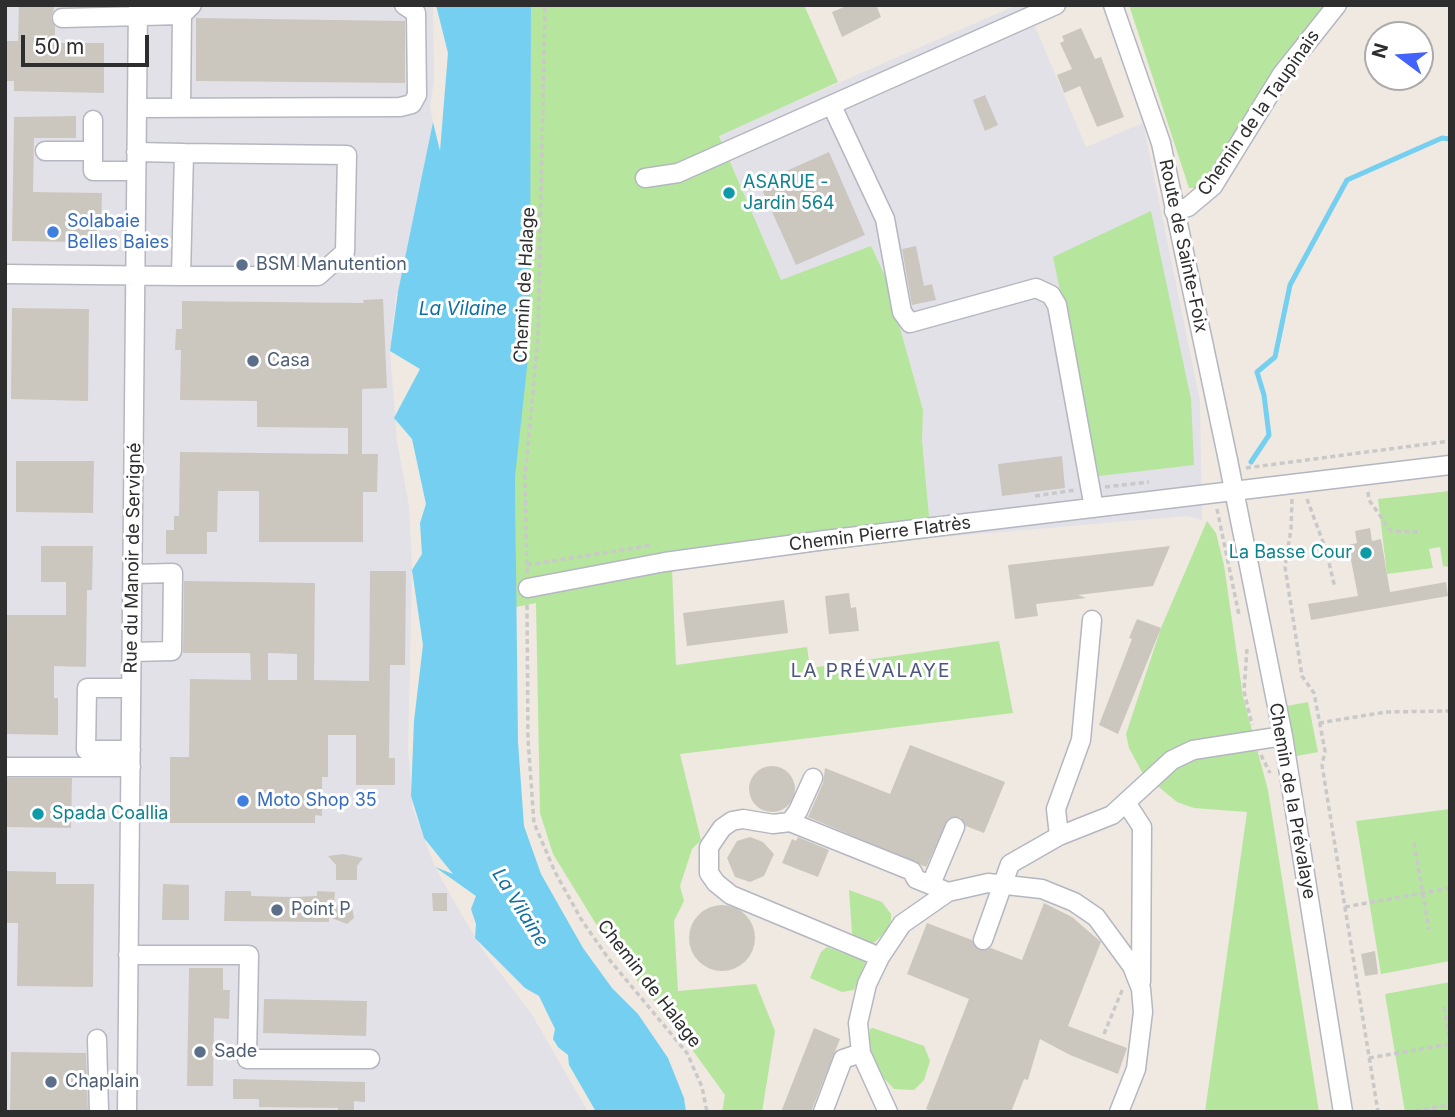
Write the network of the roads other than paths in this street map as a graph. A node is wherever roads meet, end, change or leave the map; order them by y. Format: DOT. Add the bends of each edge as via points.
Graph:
graph roads {
  1 [pos="404,5"];
  2 [pos="1056,5"];
  3 [pos="1113,5"];
  4 [pos="1337,5"];
  5 [pos="187,10"];
  6 [pos="138,11"];
  7 [pos="62,18"];
  8 [pos="832,106"];
  9 [pos="181,107"];
  10 [pos="137,108"];
  11 [pos="93,120"];
  12 [pos="45,151"];
  13 [pos="93,151"];
  14 [pos="136,152"];
  15 [pos="184,153"];
  16 [pos="136,171"];
  17 [pos="645,178"];
  18 [pos="1174,211"];
  19 [pos="5,274"];
  20 [pos="134,274"];
  21 [pos="180,276"];
  22 [pos="1450,465"];
  23 [pos="1234,491"];
  24 [pos="1094,508"];
  25 [pos="133,573"];
  26 [pos="528,588"];
  27 [pos="1092,620"];
  28 [pos="131,652"];
  29 [pos="131,688"];
  30 [pos="1283,736"];
  31 [pos="131,758"];
  32 [pos="5,767"];
  33 [pos="813,778"];
  34 [pos="1127,804"];
  35 [pos="790,821"];
  36 [pos="955,827"];
  37 [pos="1059,836"];
  38 [pos="931,884"];
  39 [pos="1003,884"];
  40 [pos="948,892"];
  41 [pos="983,940"];
  42 [pos="128,955"];
  43 [pos="880,957"];
  44 [pos="1141,989"];
  45 [pos="97,1039"];
  46 [pos="861,1053"];
  47 [pos="370,1059"];
  48 [pos="99,1112"];
  49 [pos="127,1112"];
  50 [pos="823,1112"];
  51 [pos="888,1112"];
  52 [pos="1119,1112"];
  53 [pos="1343,1112"];
  1 -- 9 [label="street" via="416,13 416,95 412,104"];
  2 -- 8 [label="street"];
  3 -- 18 [label="street, Route de Sainte-Foix" via="1161,143"];
  4 -- 18 [label="street, Chemin de la Taupinais" via="1282,74 1213,186 1188,207"];
  5 -- 6 [label="street"];
  5 -- 9 [label="street"];
  6 -- 7 [label="street"];
  6 -- 10 [label="street, Rue du Manoir de Servigné"];
  8 -- 17 [label="street" via="678,173"];
  8 -- 24 [label="street" via="885,219 902,312 910,323 1036,288 1051,295 1057,305"];
  9 -- 10 [label="street"];
  10 -- 14 [label="street, Rue du Manoir de Servigné"];
  11 -- 13 [label="street"];
  12 -- 13 [label="street"];
  13 -- 16 [label="street" via="93,172"];
  14 -- 15 [label="street"];
  14 -- 16 [label="street, Rue du Manoir de Servigné"];
  15 -- 21 [label="street"];
  15 -- 21 [label="street" via="347,155 345,252 318,276"];
  16 -- 20 [label="street, Rue du Manoir de Servigné"];
  18 -- 23 [label="street, Route de Sainte-Foix"];
  19 -- 20 [label="street"];
  20 -- 21 [label="street"];
  20 -- 25 [label="street, Rue du Manoir de Servigné"];
  22 -- 23 [label="street, Chemin Pierre Flatrès" via="1295,491"];
  23 -- 24 [label="street, Chemin Pierre Flatrès"];
  23 -- 30 [label="street, Chemin de la Prévalaye"];
  24 -- 26 [label="street, Chemin Pierre Flatrès" via="665,562"];
  25 -- 28 [label="street, Rue du Manoir de Servigné"];
  25 -- 28 [label="street" via="173,573 172,651"];
  27 -- 37 [label="street" via="1081,740 1056,809"];
  28 -- 29 [label="street, Rue du Manoir de Servigné"];
  29 -- 31 [label="street, Rue du Manoir de Servigné"];
  29 -- 31 [label="street" via="87,688 86,750"];
  30 -- 34 [label="street" via="1193,750 1172,760"];
  30 -- 53 [label="street, Chemin de la Prévalaye"];
  31 -- 32 [label="street"];
  31 -- 42 [label="street, Rue du Manoir de Servigné"];
  33 -- 35 [label="street"];
  34 -- 37 [label="street" via="1112,815"];
  34 -- 44 [label="street" via="1142,827"];
  35 -- 38 [label="street" via="912,871 916,879"];
  35 -- 43 [label="street" via="773,824 743,819 722,828 714,836 707,859 716,883 731,895"];
  36 -- 38 [label="street"];
  37 -- 39 [label="street" via="1010,864"];
  38 -- 40 [label="street"];
  39 -- 40 [label="street"];
  39 -- 41 [label="street"];
  39 -- 44 [label="street" via="1042,888 1096,917 1126,956"];
  40 -- 43 [label="street" via="902,924"];
  42 -- 47 [label="street" via="249,955 247,1059"];
  42 -- 49 [label="street, Rue du Manoir de Servigné"];
  43 -- 46 [label="street" via="867,984 858,1023"];
  44 -- 52 [label="street" via="1136,1069"];
  45 -- 48 [label="street"];
  46 -- 50 [label="street" via="843,1059"];
  46 -- 51 [label="street"];
}
